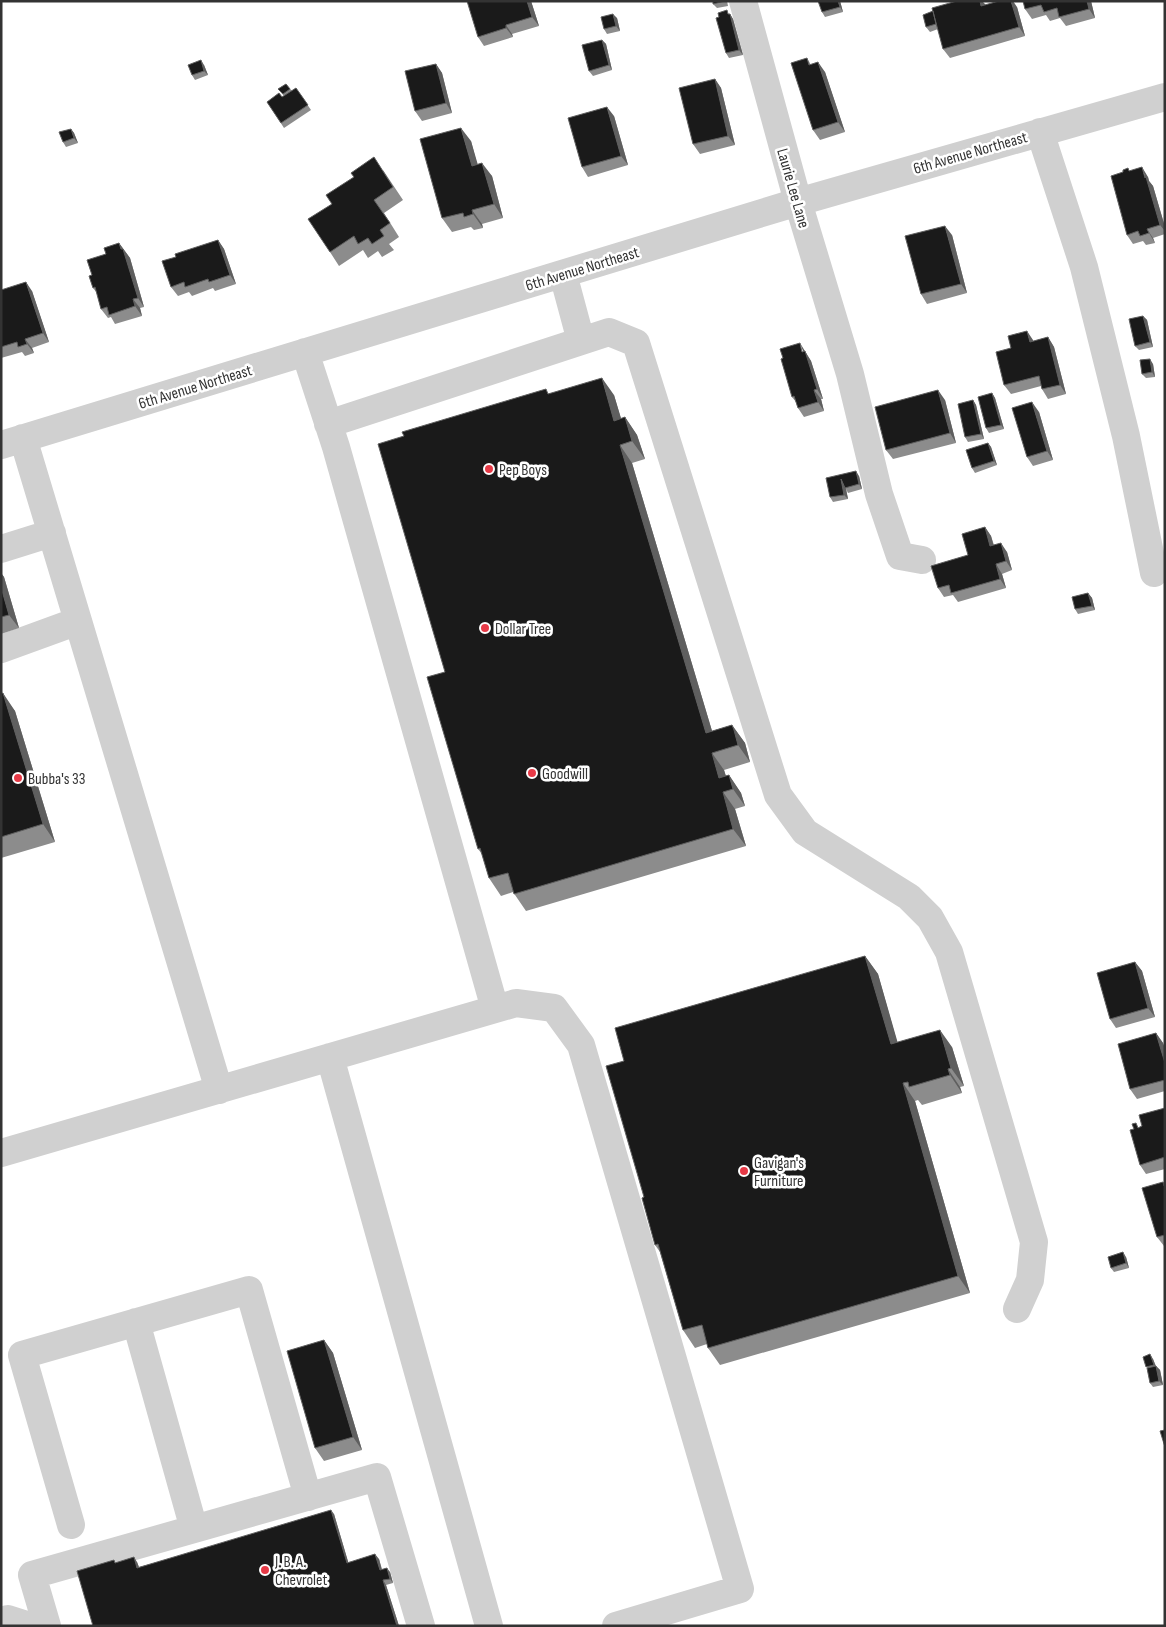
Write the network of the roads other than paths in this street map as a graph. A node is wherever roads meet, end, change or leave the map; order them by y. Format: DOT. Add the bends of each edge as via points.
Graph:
graph roads {
  1 [pos="742,1"];
  2 [pos="1165,97"];
  3 [pos="1040,132"];
  4 [pos="798,202"];
  5 [pos="562,274"];
  6 [pos="581,341"];
  7 [pos="305,352"];
  8 [pos="328,424"];
  9 [pos="12,441"];
  10 [pos="52,533"];
  11 [pos="1,550"];
  12 [pos="922,560"];
  13 [pos="1154,573"];
  14 [pos="78,621"];
  15 [pos="48,632"];
  16 [pos="1,649"];
  17 [pos="1,667"];
  18 [pos="495,1009"];
  19 [pos="330,1057"];
  20 [pos="218,1090"];
  21 [pos="1,1153"];
  22 [pos="1017,1309"];
  23 [pos="136,1322"];
  24 [pos="308,1496"];
  25 [pos="71,1525"];
  26 [pos="194,1529"];
  27 [pos="1,1621"];
  28 [pos="30,1626"];
  29 [pos="47,1626"];
  30 [pos="421,1626"];
  31 [pos="489,1626"];
  32 [pos="616,1626"];
  1 -- 4 [label="street, Laurie Lee Lane"];
  2 -- 3 [label="street, 6th Avenue Northeast"];
  3 -- 4 [label="street, 6th Avenue Northeast"];
  3 -- 13 [label="street" via="1084,267 1126,436"];
  4 -- 5 [label="street, 6th Avenue Northeast"];
  4 -- 12 [label="street, Laurie Lee Lane" via="850,374 879,494 900,556"];
  5 -- 6 [label="street"];
  5 -- 7 [label="street, 6th Avenue Northeast"];
  6 -- 8 [label="street"];
  6 -- 22 [label="street" via="609,332 636,343 778,795 805,832 909,897 930,918 949,952 1034,1242 1030,1280"];
  7 -- 8 [label="street"];
  7 -- 9 [label="street, 6th Avenue Northeast"];
  8 -- 18 [label="street"];
  9 -- 10 [label="street"];
  10 -- 11 [label="street"];
  10 -- 14 [label="street"];
  14 -- 15 [label="street"];
  14 -- 20 [label="street"];
  15 -- 16 [label="street"];
  15 -- 17 [label="street" via="25,660"];
  18 -- 19 [label="street"];
  18 -- 32 [label="street" via="516,1003 554,1008 581,1044 740,1589"];
  19 -- 20 [label="street"];
  19 -- 31 [label="street"];
  20 -- 21 [label="street"];
  23 -- 24 [label="street" via="249,1290"];
  23 -- 25 [label="street" via="22,1355"];
  23 -- 26 [label="street"];
  24 -- 26 [label="street"];
  24 -- 30 [label="street" via="377,1477"];
  26 -- 29 [label="street" via="32,1575"];
  27 -- 28 [label="street" via="8,1619"];
}
